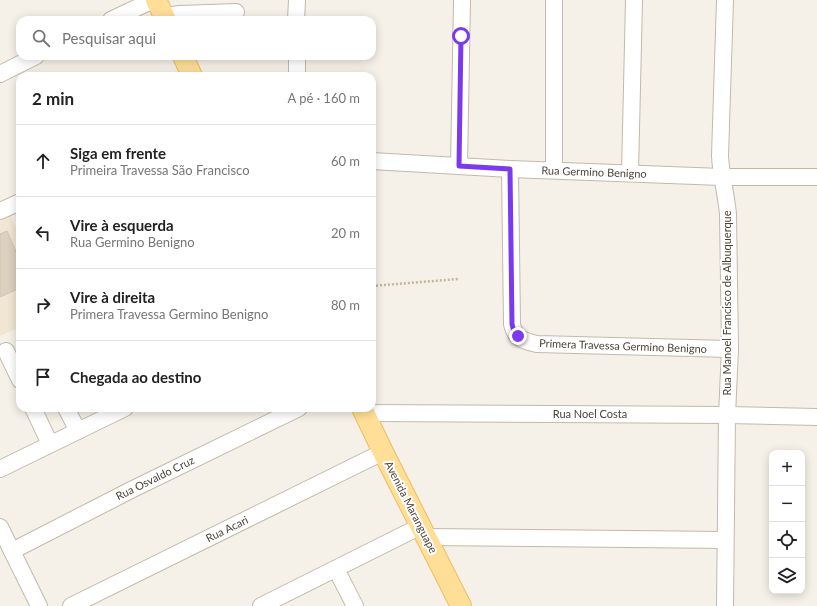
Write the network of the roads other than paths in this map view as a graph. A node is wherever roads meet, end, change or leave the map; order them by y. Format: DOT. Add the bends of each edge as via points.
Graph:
graph roads {
  1 [pos="153,0"];
  2 [pos="297,0"];
  3 [pos="462,0"];
  4 [pos="554,0"];
  5 [pos="634,0"];
  6 [pos="725,0"];
  7 [pos="167,12"];
  8 [pos="236,12"];
  9 [pos="119,16"];
  10 [pos="296,16"];
  11 [pos="28,60"];
  12 [pos="185,60"];
  13 [pos="297,60"];
  14 [pos="190,72"];
  15 [pos="297,72"];
  16 [pos="0,74"];
  17 [pos="376,162"];
  18 [pos="459,166"];
  19 [pos="510,169"];
  20 [pos="554,170"];
  21 [pos="630,173"];
  22 [pos="722,177"];
  23 [pos="817,177"];
  24 [pos="16,204"];
  25 [pos="0,211"];
  26 [pos="730,349"];
  27 [pos="6,351"];
  28 [pos="16,372"];
  29 [pos="376,410"];
  30 [pos="35,412"];
  31 [pos="68,412"];
  32 [pos="117,412"];
  33 [pos="291,412"];
  34 [pos="364,412"];
  35 [pos="727,415"];
  36 [pos="817,417"];
  37 [pos="78,431"];
  38 [pos="50,444"];
  39 [pos="383,452"];
  40 [pos="0,469"];
  41 [pos="0,527"];
  42 [pos="424,532"];
  43 [pos="725,540"];
  44 [pos="12,551"];
  45 [pos="336,569"];
  46 [pos="39,606"];
  47 [pos="71,606"];
  48 [pos="261,606"];
  49 [pos="355,606"];
  50 [pos="461,606"];
  51 [pos="725,606"];
  1 -- 9 [label="street"];
  2 -- 10 [label="street"];
  3 -- 18 [label="street"];
  4 -- 20 [label="street"];
  5 -- 21 [label="street"];
  6 -- 22 [label="street, Rua Manoel Francisco de Albuquerque" via="720,156"];
  7 -- 8 [label="street"];
  11 -- 16 [label="street"];
  12 -- 14 [label="main road"];
  13 -- 15 [label="street"];
  17 -- 18 [label="street, Rua Germino Benigno"];
  18 -- 19 [label="street, Rua Germino Benigno"];
  19 -- 20 [label="street, Rua Germino Benigno"];
  19 -- 26 [label="street, Primera Travessa Germino Benigno" via="512,324 518,336 525,341 538,344"];
  20 -- 21 [label="street, Rua Germino Benigno"];
  21 -- 22 [label="street, Rua Germino Benigno"];
  22 -- 23 [label="street, Rua Germino Benigno"];
  22 -- 26 [label="street, Rua Manoel Francisco de Albuquerque" via="728,214"];
  24 -- 25 [label="street"];
  26 -- 35 [label="street, Rua Manoel Francisco de Albuquerque"];
  27 -- 28 [label="street"];
  29 -- 35 [label="street, Rua Noel Costa"];
  30 -- 38 [label="street"];
  31 -- 37 [label="street"];
  32 -- 37 [label="street"];
  33 -- 44 [label="street, Rua Osvaldo Cruz"];
  34 -- 39 [label="main road, Avenida Maranguape"];
  35 -- 36 [label="street, Rua Noel Costa"];
  35 -- 43 [label="street, Rua Manoel Francisco de Albuquerque"];
  37 -- 38 [label="street"];
  38 -- 40 [label="street"];
  39 -- 42 [label="main road, Avenida Maranguape"];
  39 -- 47 [label="street, Rua Acari"];
  41 -- 44 [label="street"];
  42 -- 43 [label="street"];
  42 -- 45 [label="street"];
  42 -- 50 [label="main road, Avenida Maranguape"];
  43 -- 51 [label="street, Rua Manoel Francisco de Albuquerque"];
  44 -- 46 [label="street"];
  45 -- 48 [label="street"];
  45 -- 49 [label="street"];
}
